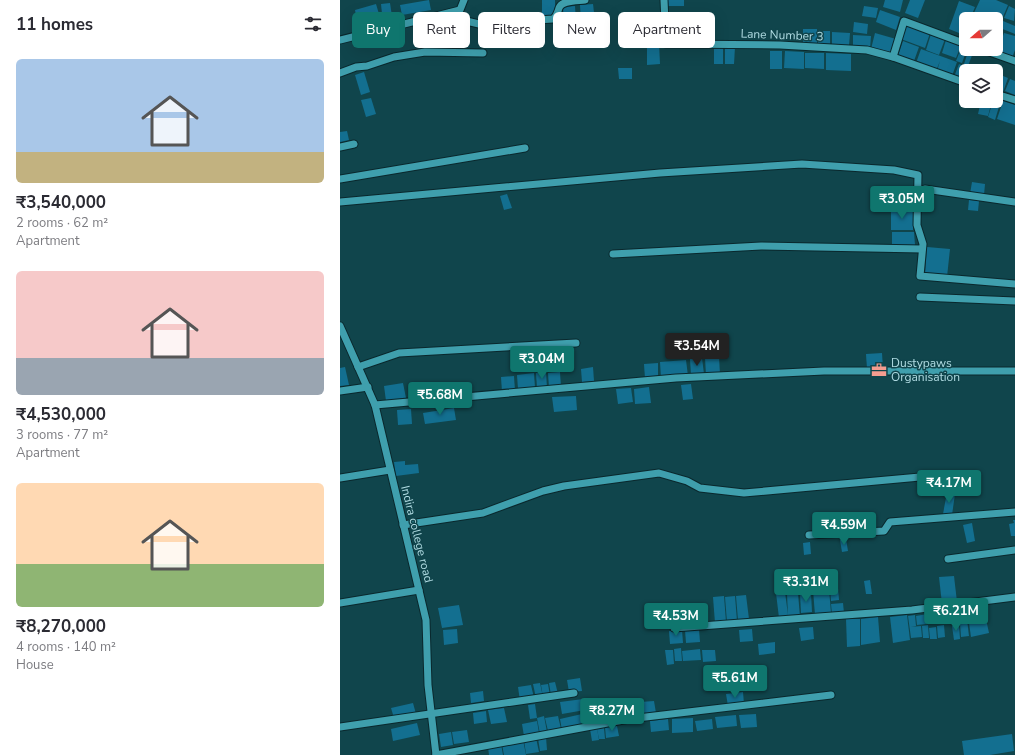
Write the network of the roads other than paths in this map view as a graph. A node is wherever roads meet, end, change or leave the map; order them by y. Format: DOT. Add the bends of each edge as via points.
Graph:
graph roads {
  1 [pos="464,0"];
  2 [pos="585,0"];
  3 [pos="664,0"];
  4 [pos="453,12"];
  5 [pos="413,22"];
  6 [pos="470,22"];
  7 [pos="340,40"];
  8 [pos="959,41"];
  9 [pos="483,53"];
  10 [pos="1001,56"];
  11 [pos="893,57"];
  12 [pos="1015,61"];
  13 [pos="340,73"];
  14 [pos="959,81"];
  15 [pos="1003,96"];
  16 [pos="1015,100"];
  17 [pos="354,144"];
  18 [pos="340,147"];
  19 [pos="525,148"];
  20 [pos="340,179"];
  21 [pos="925,189"];
  22 [pos="340,202"];
  23 [pos="1015,202"];
  24 [pos="922,249"];
  25 [pos="613,254"];
  26 [pos="1015,284"];
  27 [pos="920,297"];
  28 [pos="1015,301"];
  29 [pos="340,326"];
  30 [pos="576,343"];
  31 [pos="358,366"];
  32 [pos="1015,371"];
  33 [pos="368,387"];
  34 [pos="340,391"];
  35 [pos="375,405"];
  36 [pos="390,470"];
  37 [pos="931,476"];
  38 [pos="340,478"];
  39 [pos="1015,512"];
  40 [pos="403,525"];
  41 [pos="809,536"];
  42 [pos="1015,550"];
  43 [pos="948,559"];
  44 [pos="419,590"];
  45 [pos="1015,597"];
  46 [pos="340,603"];
  47 [pos="674,628"];
  48 [pos="574,693"];
  49 [pos="831,695"];
  50 [pos="431,715"];
  51 [pos="340,727"];
  52 [pos="436,755"];
  1 -- 4 [label="street" via="460,10"];
  2 -- 6 [label="street" via="564,2 559,6 557,16 553,19 479,24"];
  3 -- 11 [label="street, Lane Number 3" via="666,44 780,45 867,50"];
  5 -- 7 [label="street"];
  8 -- 11 [label="street" via="904,21"];
  9 -- 13 [label="street" via="426,52 394,57"];
  10 -- 12 [label="street"];
  11 -- 14 [label="street"];
  15 -- 16 [label="street"];
  17 -- 18 [label="street"];
  19 -- 20 [label="street"];
  21 -- 23 [label="street"];
  22 -- 24 [label="street" via="660,173 802,164 894,170 918,175 917,225"];
  24 -- 25 [label="street" via="761,246"];
  24 -- 26 [label="street" via="920,276"];
  27 -- 28 [label="street"];
  29 -- 31 [label="street, Indira college road"];
  30 -- 31 [label="street" via="399,353"];
  31 -- 33 [label="street, Indira college road"];
  32 -- 35 [label="street" via="824,371 676,378"];
  33 -- 34 [label="street"];
  33 -- 35 [label="street, Indira college road"];
  35 -- 36 [label="street, Indira college road"];
  36 -- 38 [label="street"];
  36 -- 40 [label="street, Indira college road"];
  37 -- 40 [label="street" via="744,493 700,488 687,481 659,473 564,486 483,513"];
  39 -- 41 [label="street" via="890,522 884,531"];
  40 -- 44 [label="street, Indira college road"];
  42 -- 43 [label="street"];
  44 -- 46 [label="street"];
  44 -- 50 [label="street, Indira college road" via="426,620"];
  45 -- 47 [label="street" via="912,610"];
  48 -- 50 [label="street"];
  49 -- 52 [label="street" via="629,719"];
  50 -- 51 [label="street"];
  50 -- 52 [label="street, Indira college road"];
}
